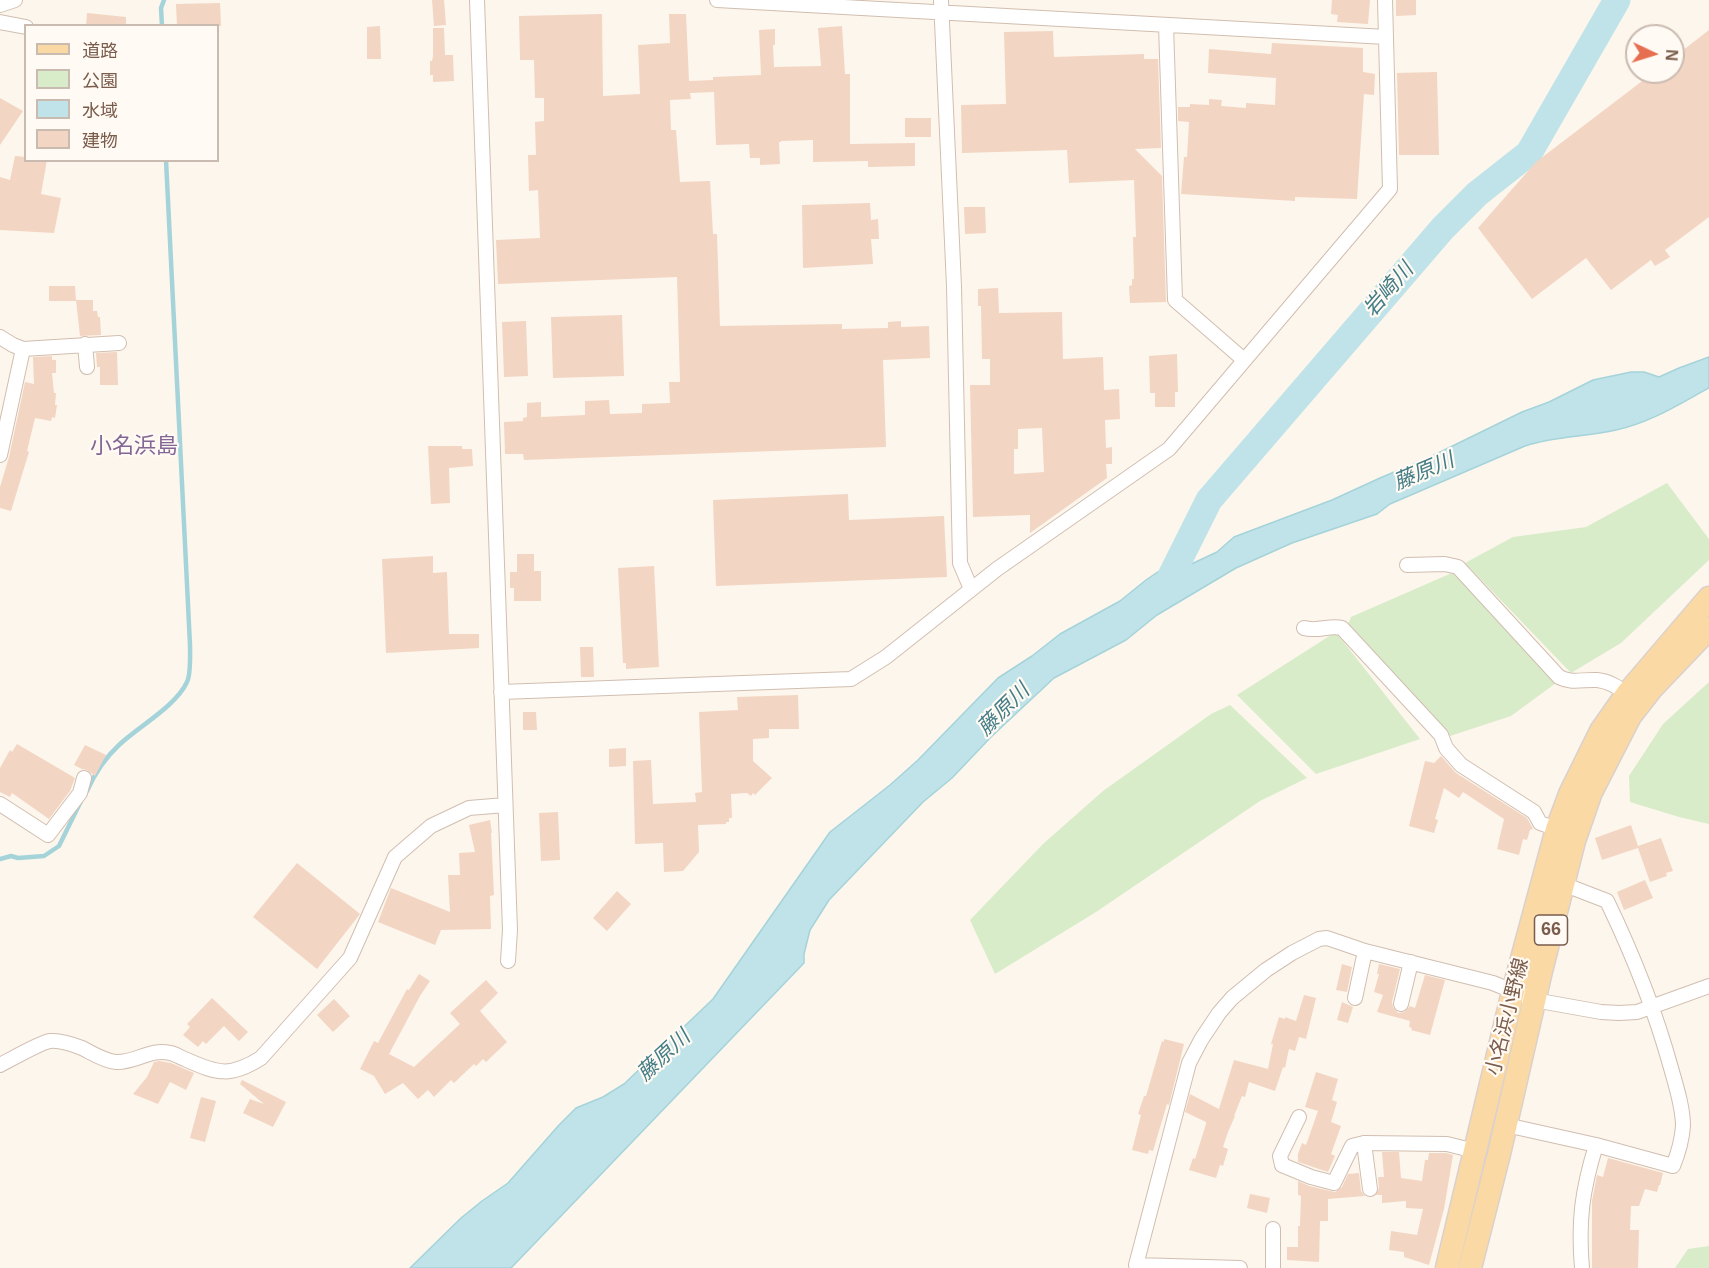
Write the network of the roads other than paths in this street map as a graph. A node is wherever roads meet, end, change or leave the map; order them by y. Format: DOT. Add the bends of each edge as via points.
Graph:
graph roads {
  1 [pos="15,0"];
  2 [pos="477,0"];
  3 [pos="717,0"];
  4 [pos="1385,0"];
  5 [pos="0,5"];
  6 [pos="941,6"];
  7 [pos="0,22"];
  8 [pos="1166,25"];
  9 [pos="24,27"];
  10 [pos="1386,37"];
  11 [pos="0,336"];
  12 [pos="119,343"];
  13 [pos="86,344"];
  14 [pos="23,349"];
  15 [pos="1244,360"];
  16 [pos="87,367"];
  17 [pos="0,454"];
  18 [pos="1407,565"];
  19 [pos="971,589"];
  20 [pos="1709,598"];
  21 [pos="1304,628"];
  22 [pos="1709,628"];
  23 [pos="501,692"];
  24 [pos="1627,694"];
  25 [pos="84,778"];
  26 [pos="0,804"];
  27 [pos="505,805"];
  28 [pos="1557,829"];
  29 [pos="1563,884"];
  30 [pos="1365,951"];
  31 [pos="508,962"];
  32 [pos="1411,962"];
  33 [pos="1709,986"];
  34 [pos="1513,992"];
  35 [pos="1354,998"];
  36 [pos="1534,1000"];
  37 [pos="1401,1004"];
  38 [pos="1652,1007"];
  39 [pos="0,1065"];
  40 [pos="1299,1117"];
  41 [pos="1506,1125"];
  42 [pos="1364,1143"];
  43 [pos="1596,1145"];
  44 [pos="1475,1151"];
  45 [pos="1370,1189"];
  46 [pos="1273,1228"];
  47 [pos="1144,1266"];
  48 [pos="1240,1268"];
  49 [pos="1274,1268"];
  50 [pos="1448,1268"];
  51 [pos="1470,1268"];
  52 [pos="1582,1268"];
  1 -- 5 [label="street"];
  2 -- 23 [label="street"];
  3 -- 6 [label="street"];
  4 -- 10 [label="street"];
  6 -- 8 [label="street"];
  6 -- 19 [label="street" via="954,286 960,563"];
  7 -- 9 [label="street"];
  8 -- 10 [label="street"];
  8 -- 15 [label="street" via="1175,300"];
  10 -- 15 [label="street" via="1390,189"];
  11 -- 14 [label="street"];
  12 -- 13 [label="street"];
  13 -- 14 [label="street"];
  13 -- 16 [label="street"];
  14 -- 17 [label="street"];
  15 -- 19 [label="street" via="1169,449"];
  18 -- 24 [label="street" via="1458,567 1559,677 1574,682 1600,680"];
  19 -- 23 [label="street" via="886,657 851,679"];
  20 -- 24 [label="main road, 小名浜小野線 / 66"];
  21 -- 28 [label="street" via="1342,628 1441,735 1446,748 1461,765 1534,812 1540,823"];
  22 -- 29 [label="main road, 小名浜小野線 / 66" via="1630,716 1591,792"];
  23 -- 27 [label="street"];
  24 -- 28 [label="main road, 小名浜小野線 / 66" via="1601,731"];
  25 -- 26 [label="street" via="80,793 48,835"];
  27 -- 31 [label="street"];
  27 -- 39 [label="street" via="469,808 431,826 395,857 350,958 261,1058 246,1068 233,1072 211,1070 164,1052 116,1062 71,1043 49,1041"];
  28 -- 34 [label="main road, 小名浜小野線 / 66"];
  29 -- 36 [label="main road, 小名浜小野線 / 66"];
  29 -- 38 [label="street" via="1607,901"];
  30 -- 32 [label="street"];
  30 -- 35 [label="street"];
  30 -- 47 [label="street" via="1319,939 1266,970 1219,1012 1185,1072 1136,1265"];
  32 -- 34 [label="street"];
  32 -- 37 [label="street"];
  33 -- 38 [label="street"];
  34 -- 36 [label="street"];
  34 -- 44 [label="main road, 小名浜小野線 / 66"];
  36 -- 38 [label="street" via="1610,1013"];
  36 -- 41 [label="main road, 小名浜小野線 / 66"];
  38 -- 43 [label="street" via="1678,1095 1683,1126 1677,1156 1672,1166"];
  40 -- 42 [label="street" via="1280,1156 1282,1165 1311,1177 1334,1183 1352,1146"];
  41 -- 43 [label="street"];
  41 -- 51 [label="main road, 小名浜小野線 / 66"];
  42 -- 44 [label="street" via="1447,1144"];
  42 -- 45 [label="street"];
  43 -- 52 [label="street" via="1581,1206"];
  44 -- 50 [label="main road, 小名浜小野線 / 66"];
  46 -- 49 [label="street"];
  47 -- 48 [label="street"];
}
